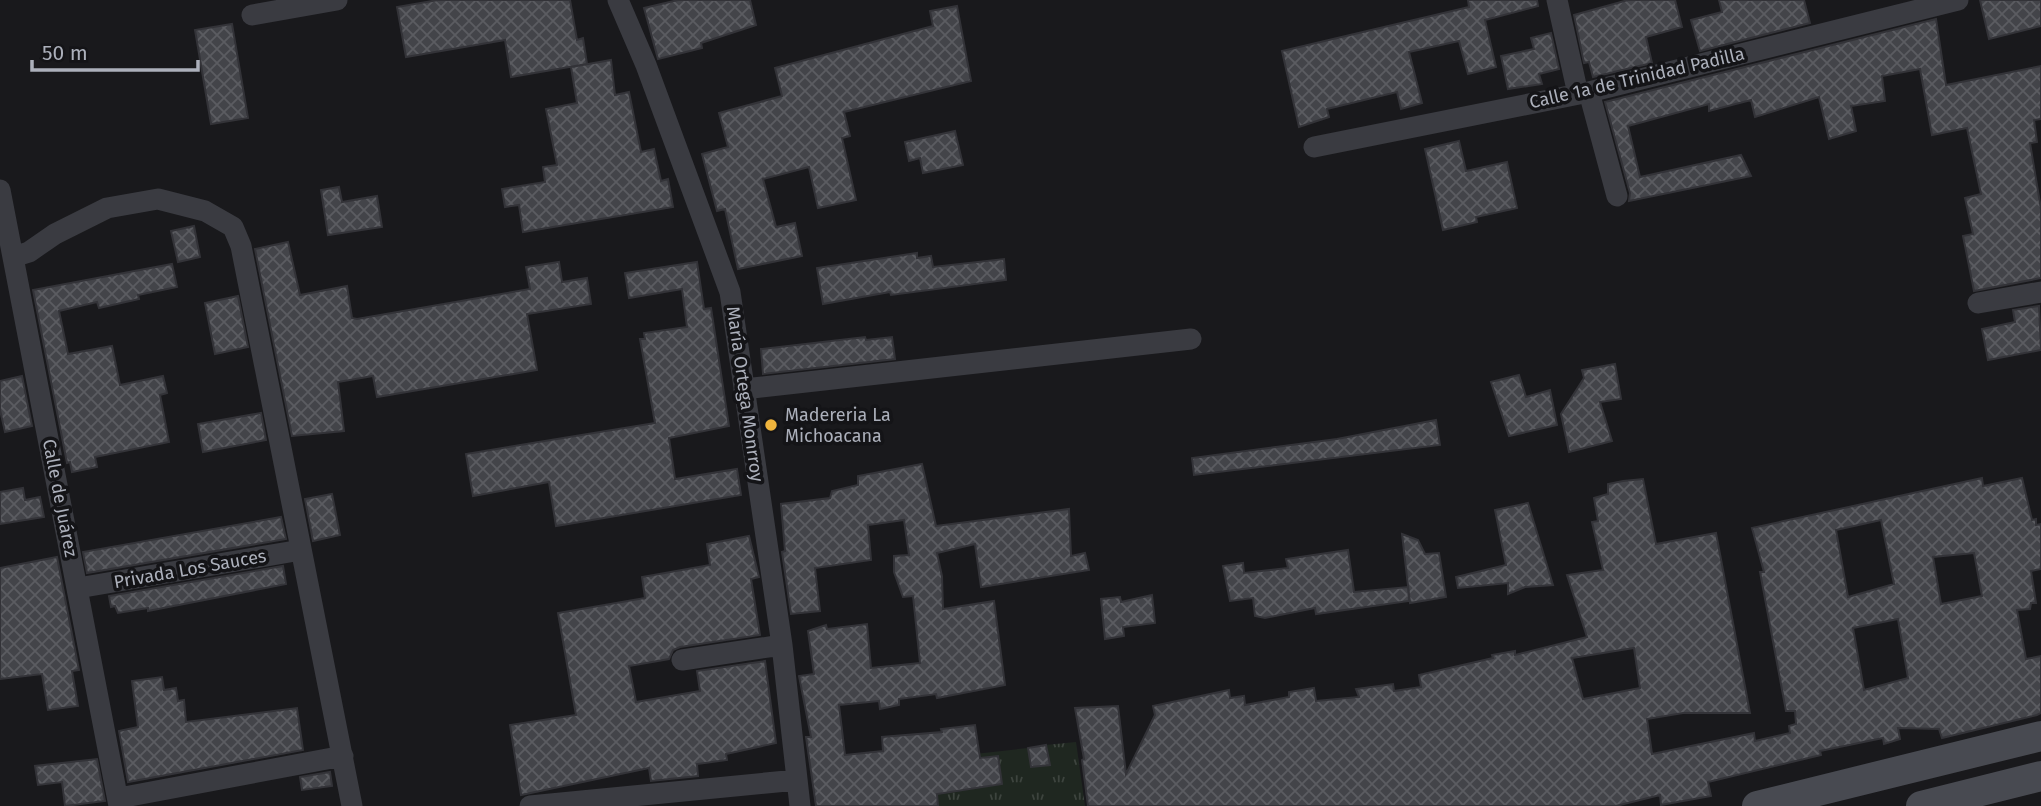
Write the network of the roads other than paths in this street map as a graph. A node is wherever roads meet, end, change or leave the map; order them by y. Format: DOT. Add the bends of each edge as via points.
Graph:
graph roads {
  1 [pos="337,0"];
  2 [pos="618,0"];
  3 [pos="1557,0"];
  4 [pos="1958,0"];
  5 [pos="252,15"];
  6 [pos="1583,93"];
  7 [pos="1314,147"];
  8 [pos="0,190"];
  9 [pos="1617,196"];
  10 [pos="13,257"];
  11 [pos="2041,292"];
  12 [pos="1978,303"];
  13 [pos="1191,339"];
  14 [pos="744,389"];
  15 [pos="301,550"];
  16 [pos="78,588"];
  17 [pos="782,646"];
  18 [pos="682,660"];
  19 [pos="2041,736"];
  20 [pos="343,756"];
  21 [pos="2041,776"];
  22 [pos="797,780"];
  23 [pos="119,802"];
  24 [pos="352,806"];
  25 [pos="530,806"];
  26 [pos="800,806"];
  27 [pos="1757,806"];
  28 [pos="1921,806"];
  1 -- 5 [label="street"];
  2 -- 14 [label="street, María Ortega Monrroy" via="730,292"];
  3 -- 6 [label="street"];
  4 -- 6 [label="street, Calle 1a de Trinidad Padilla"];
  6 -- 7 [label="street, Calle 1a de Trinidad Padilla"];
  6 -- 9 [label="street"];
  8 -- 10 [label="street, Calle de Juárez"];
  10 -- 15 [label="street" via="107,208 158,200 205,211 233,227 241,246"];
  10 -- 16 [label="street, Calle de Juárez"];
  11 -- 12 [label="street"];
  13 -- 14 [label="street"];
  14 -- 17 [label="street, María Ortega Monrroy"];
  15 -- 16 [label="street, Privada Los Sauces"];
  15 -- 20 [label="street"];
  16 -- 23 [label="street, Calle de Juárez"];
  17 -- 18 [label="street"];
  17 -- 22 [label="street, María Ortega Monrroy"];
  19 -- 27 [label="street"];
  20 -- 23 [label="street"];
  20 -- 24 [label="street"];
  21 -- 28 [label="street"];
  22 -- 25 [label="street"];
  22 -- 26 [label="street, María Ortega Monrroy"];
}
